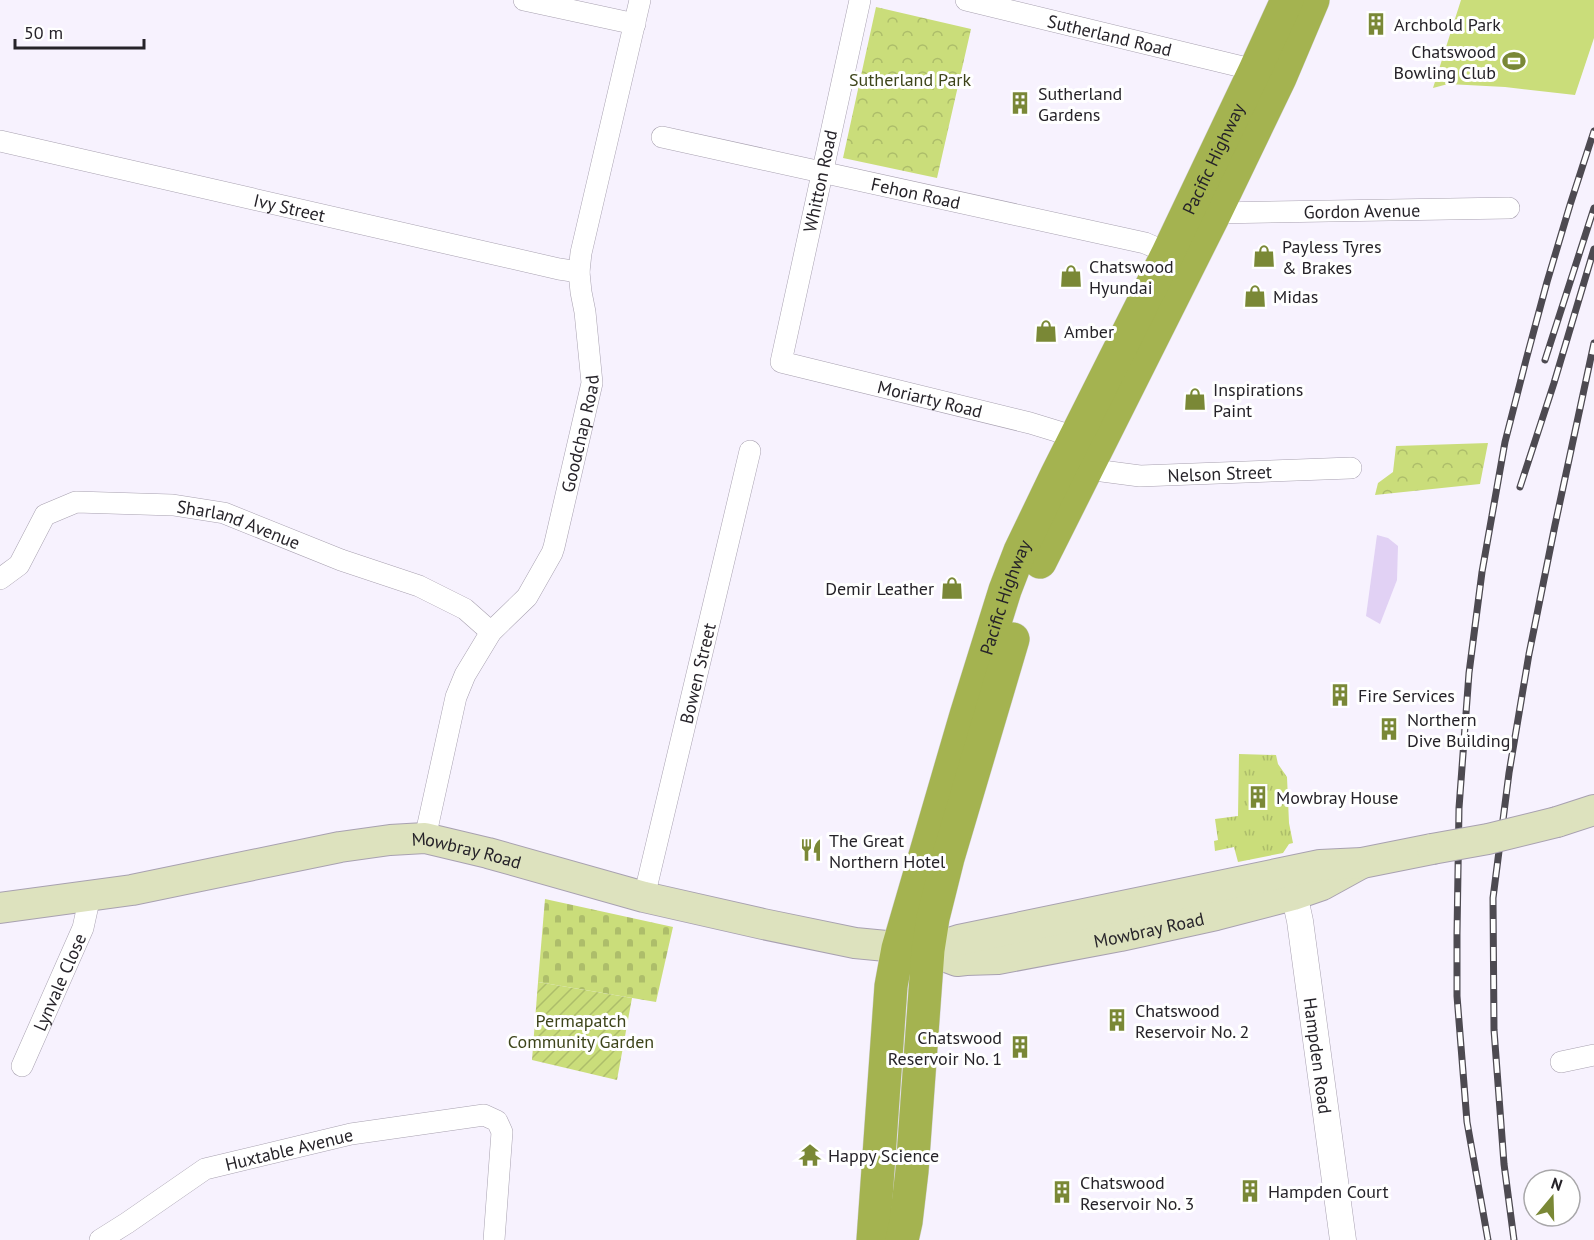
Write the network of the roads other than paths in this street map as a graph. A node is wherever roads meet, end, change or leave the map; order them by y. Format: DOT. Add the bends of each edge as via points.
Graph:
graph roads {
  1 [pos="524,0"];
  2 [pos="640,0"];
  3 [pos="860,0"];
  4 [pos="966,0"];
  5 [pos="1287,0"];
  6 [pos="1313,0"];
  7 [pos="635,24"];
  8 [pos="1256,70"];
  9 [pos="662,137"];
  10 [pos="0,141"];
  11 [pos="822,171"];
  12 [pos="1509,208"];
  13 [pos="1215,213"];
  14 [pos="1168,253"];
  15 [pos="579,272"];
  16 [pos="781,362"];
  17 [pos="750,451"];
  18 [pos="1083,452"];
  19 [pos="1351,468"];
  20 [pos="0,579"];
  21 [pos="491,632"];
  22 [pos="1580,812"];
  23 [pos="425,838"];
  24 [pos="1291,883"];
  25 [pos="90,896"];
  26 [pos="644,897"];
  27 [pos="0,908"];
  28 [pos="913,949"];
  29 [pos="1594,1055"];
  30 [pos="1561,1062"];
  31 [pos="22,1066"];
  32 [pos="100,1240"];
  33 [pos="494,1240"];
  34 [pos="873,1240"];
  35 [pos="902,1240"];
  36 [pos="1343,1240"];
  1 -- 7 [label="street"];
  2 -- 7 [label="street, Goodchap Road"];
  3 -- 11 [label="street, Whitton Road"];
  4 -- 8 [label="street, Sutherland Road"];
  5 -- 8 [label="highway, Pacific Highway"];
  6 -- 13 [label="highway, Pacific Highway"];
  7 -- 15 [label="street, Goodchap Road"];
  8 -- 14 [label="highway, Pacific Highway"];
  9 -- 11 [label="street, Fehon Road"];
  10 -- 15 [label="street, Ivy Street"];
  11 -- 14 [label="street, Fehon Road" via="1145,243"];
  11 -- 16 [label="street, Whitton Road"];
  12 -- 13 [label="street, Gordon Avenue"];
  13 -- 18 [label="highway, Pacific Highway"];
  14 -- 18 [label="highway, Pacific Highway"];
  15 -- 21 [label="street, Goodchap Road" via="592,383 556,537 552,553 527,597"];
  16 -- 18 [label="street, Moriarty Road" via="1030,423 1066,434"];
  17 -- 26 [label="street, Bowen Street"];
  18 -- 19 [label="street, Nelson Street" via="1102,471 1140,476"];
  18 -- 28 [label="highway, Pacific Highway" via="1057,474 1005,590 966,715"];
  20 -- 21 [label="street, Sharland Avenue" via="19,566 45,515 75,502 173,505 224,513 419,586 465,609"];
  21 -- 23 [label="street, Goodchap Road" via="456,697"];
  22 -- 24 [label="main road, Mowbray Road, bridge" via="1488,839 1362,863 1322,885"];
  23 -- 25 [label="main road, Mowbray Road" via="340,846"];
  23 -- 26 [label="main road, Mowbray Road"];
  24 -- 28 [label="main road, Mowbray Road"];
  24 -- 36 [label="street, Hampden Road" via="1300,921"];
  25 -- 27 [label="main road, Mowbray Road"];
  25 -- 31 [label="street, Lynvale Close" via="83,928"];
  26 -- 28 [label="main road, Mowbray Road" via="845,942"];
  28 -- 34 [label="highway, Pacific Highway" via="891,986"];
  28 -- 35 [label="highway, Pacific Highway" via="912,1171"];
  29 -- 30 [label="street"];
  32 -- 33 [label="street, Huxtable Avenue" via="205,1169 351,1134 484,1115 497,1121 502,1132"];
}
